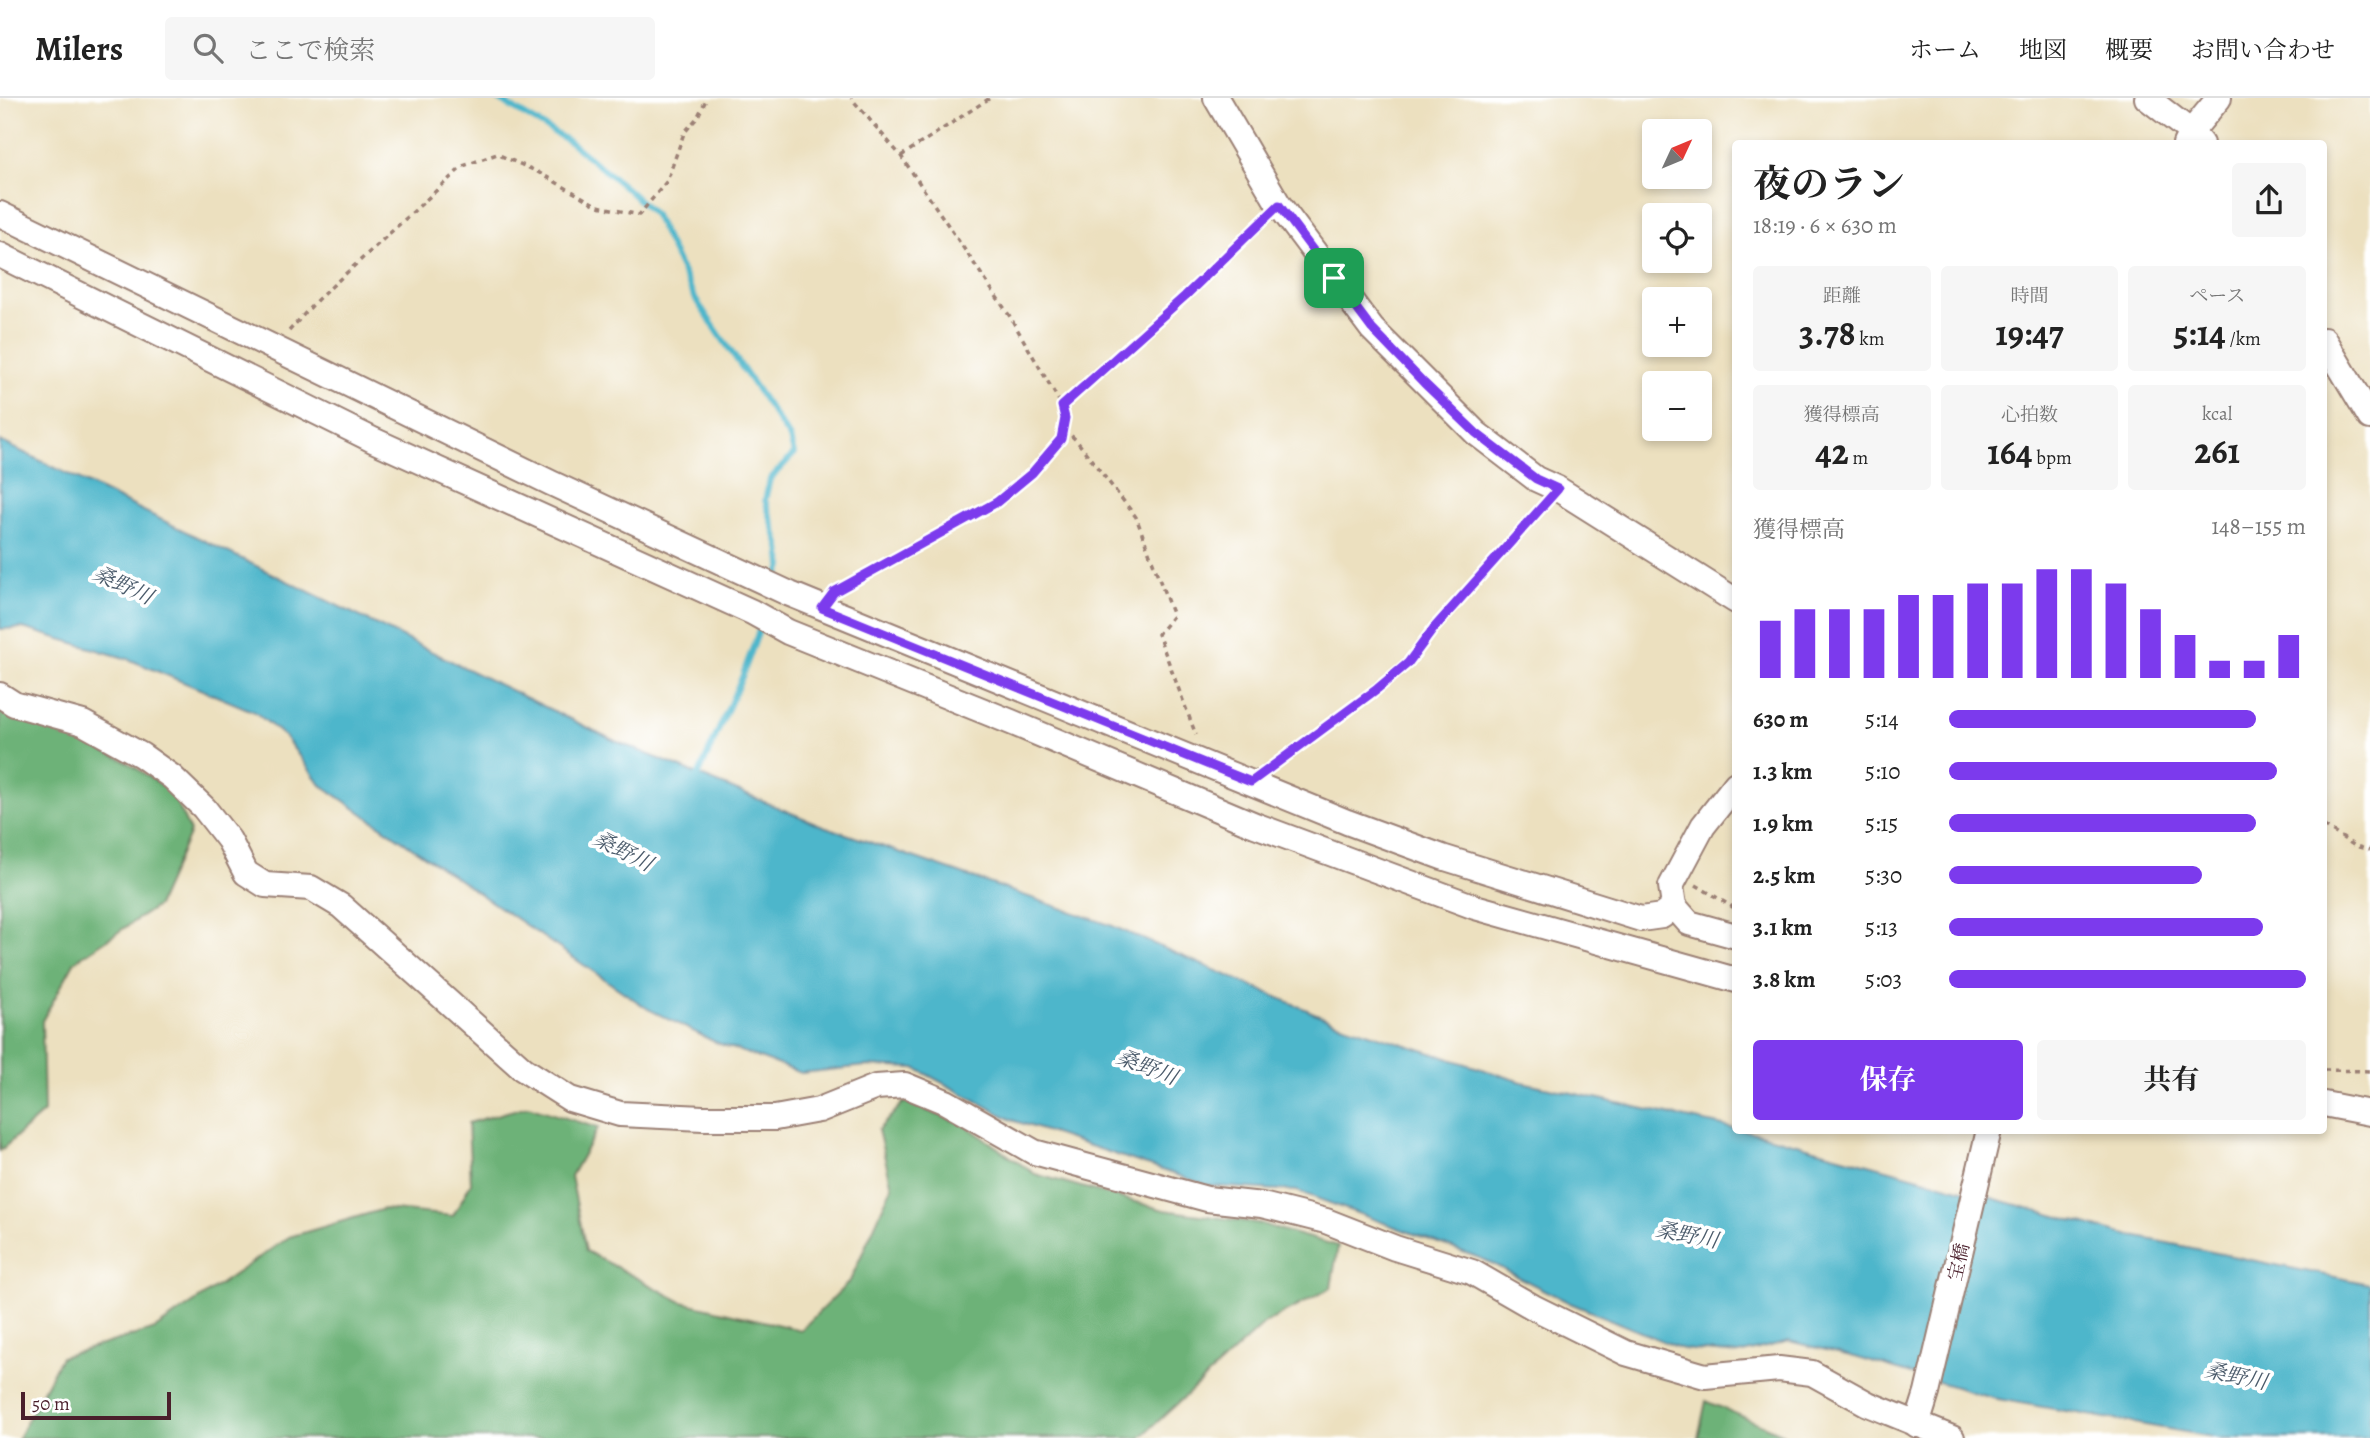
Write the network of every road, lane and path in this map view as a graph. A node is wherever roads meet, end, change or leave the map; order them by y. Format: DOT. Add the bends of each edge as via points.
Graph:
graph roads {
  1 [pos="707,98"];
  2 [pos="851,98"];
  3 [pos="990,98"];
  4 [pos="1216,98"];
  5 [pos="2147,98"];
  6 [pos="2219,98"];
  7 [pos="2193,140"];
  8 [pos="901,156"];
  9 [pos="1279,205"];
  10 [pos="0,214"];
  11 [pos="0,255"];
  12 [pos="2327,345"];
  13 [pos="279,349"];
  14 [pos="1062,406"];
  15 [pos="2370,417"];
  16 [pos="1064,429"];
  17 [pos="1558,489"];
  18 [pos="1732,598"];
  19 [pos="822,608"];
  20 [pos="0,695"];
  21 [pos="1207,764"];
  22 [pos="1251,782"];
  23 [pos="1732,789"];
  24 [pos="2327,828"];
  25 [pos="2370,850"];
  26 [pos="1676,874"];
  27 [pos="1674,906"];
  28 [pos="1732,907"];
  29 [pos="1732,935"];
  30 [pos="1732,979"];
  31 [pos="2327,1070"];
  32 [pos="2370,1071"];
  33 [pos="2327,1104"];
  34 [pos="2368,1110"];
  35 [pos="1988,1134"];
  36 [pos="1917,1425"];
  37 [pos="1952,1438"];
  1 -- 13 [label="path" via="684,133 667,181 639,215 598,206 497,154 463,166 317,300"];
  2 -- 8 [label="path"];
  3 -- 8 [label="path"];
  4 -- 9 [label="street"];
  5 -- 7 [label="street"];
  6 -- 7 [label="street"];
  8 -- 14 [label="path" via="1009,315"];
  9 -- 14 [label="path"];
  9 -- 17 [label="street" via="1372,329 1424,383 1476,433 1536,479"];
  10 -- 13 [label="street"];
  11 -- 30 [label="street" via="373,440 788,632 1255,825 1475,908"];
  12 -- 15 [label="street"];
  13 -- 19 [label="street" via="551,483"];
  14 -- 16 [label="path"];
  16 -- 19 [label="path" via="1032,473 997,502 834,592"];
  16 -- 21 [label="path" via="1136,517 1173,616 1158,634"];
  17 -- 18 [label="street"];
  17 -- 22 [label="path" via="1408,663"];
  19 -- 21 [label="street"];
  20 -- 36 [label="street" via="14,704 83,723 172,777 204,808 246,873 265,885 310,888 341,906 523,1069 570,1100 620,1114 775,1118 820,1110 876,1087 905,1085 946,1102 1034,1153 1207,1199 1262,1205 1326,1221 1472,1272 1626,1353 1705,1376 1779,1369 1812,1373"];
  21 -- 22 [label="street"];
  22 -- 27 [label="street" via="1443,857 1642,919 1662,916"];
  23 -- 26 [label="street" via="1703,825"];
  24 -- 25 [label="path"];
  26 -- 27 [label="street" via="1671,886"];
  26 -- 28 [label="path"];
  27 -- 29 [label="street" via="1689,923"];
  31 -- 32 [label="path"];
  33 -- 34 [label="street"];
  35 -- 36 [label="street, 宝橋"];
  36 -- 37 [label="street"];
}
